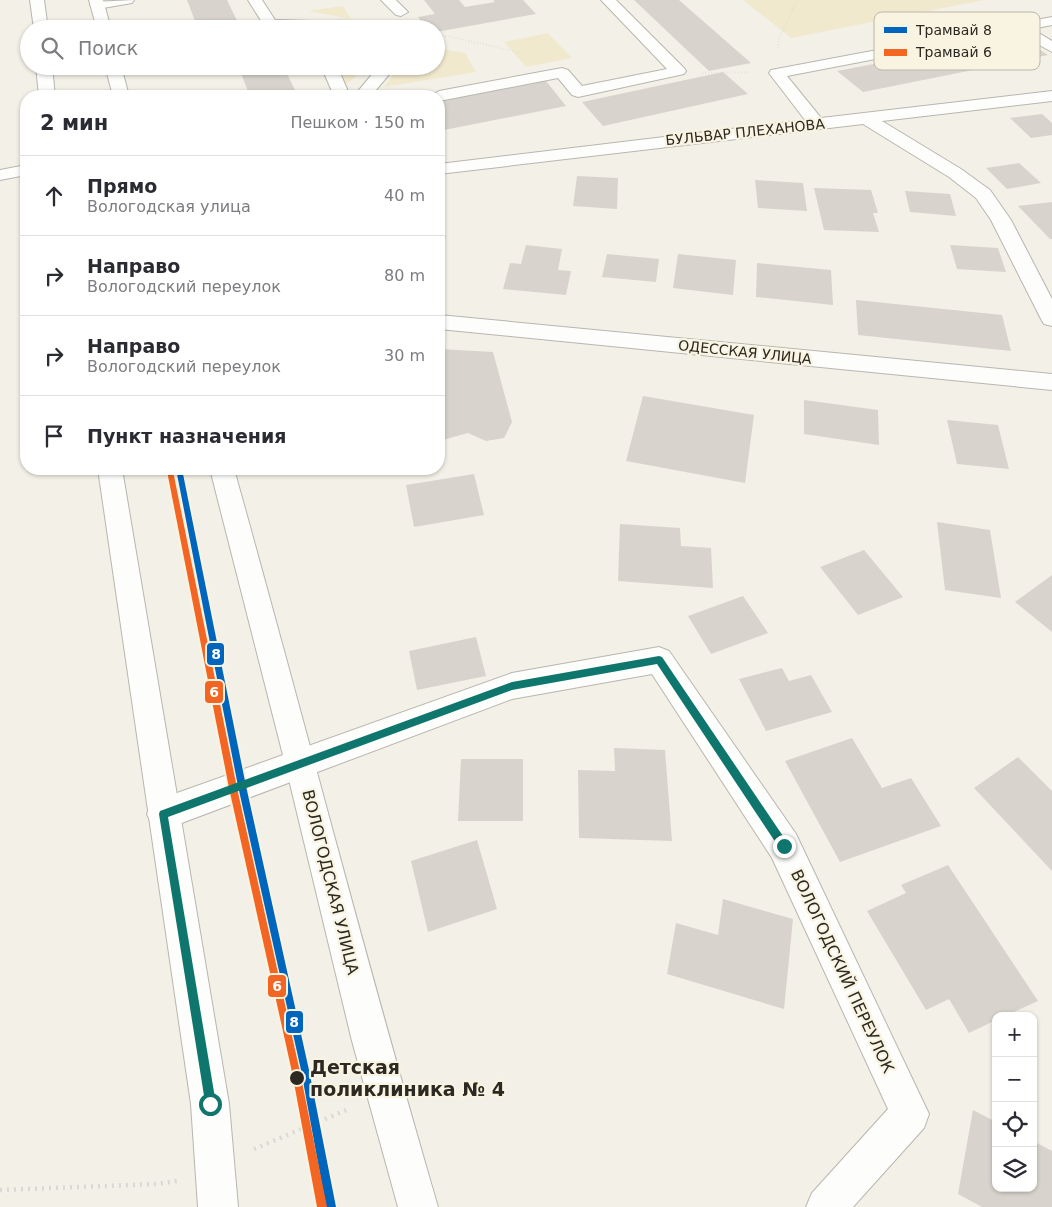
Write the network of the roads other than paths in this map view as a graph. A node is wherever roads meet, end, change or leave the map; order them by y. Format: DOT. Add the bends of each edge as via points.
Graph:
graph roads {
  1 [pos="37,0"];
  2 [pos="127,0"];
  3 [pos="255,0"];
  4 [pos="388,0"];
  5 [pos="608,0"];
  6 [pos="97,2"];
  7 [pos="40,20"];
  8 [pos="102,20"];
  9 [pos="268,20"];
  10 [pos="398,20"];
  11 [pos="1040,40"];
  12 [pos="1052,47"];
  13 [pos="874,54"];
  14 [pos="45,75"];
  15 [pos="115,75"];
  16 [pos="333,75"];
  17 [pos="380,75"];
  18 [pos="46,90"];
  19 [pos="119,90"];
  20 [pos="339,90"];
  21 [pos="367,90"];
  22 [pos="445,95"];
  23 [pos="1052,96"];
  24 [pos="867,119"];
  25 [pos="817,124"];
  26 [pos="445,168"];
  27 [pos="20,171"];
  28 [pos="0,175"];
  29 [pos="1052,319"];
  30 [pos="445,323"];
  31 [pos="1052,382"];
  32 [pos="111,475"];
  33 [pos="224,475"];
  34 [pos="301,764"];
  35 [pos="163,814"];
  36 [pos="218,1207"];
  37 [pos="417,1207"];
  38 [pos="826,1207"];
  1 -- 7 [label="street"];
  2 -- 6 [label="street"];
  3 -- 9 [label="street"];
  4 -- 10 [label="street"];
  5 -- 22 [label="street" via="678,71 578,92 562,73"];
  6 -- 8 [label="street"];
  11 -- 12 [label="street"];
  13 -- 25 [label="street" via="777,73"];
  14 -- 18 [label="street"];
  15 -- 19 [label="street"];
  16 -- 20 [label="street"];
  17 -- 21 [label="street"];
  23 -- 24 [label="street, БУЛЬВАР ПЛЕХАНОВА"];
  24 -- 25 [label="street, БУЛЬВАР ПЛЕХАНОВА"];
  24 -- 29 [label="street" via="955,173 982,194 1001,220"];
  25 -- 26 [label="street, БУЛЬВАР ПЛЕХАНОВА"];
  27 -- 28 [label="street"];
  30 -- 31 [label="street, ОДЕССКАЯ УЛИЦА"];
  32 -- 35 [label="street"];
  33 -- 34 [label="street, ВОЛОГОДСКАЯ УЛИЦА"];
  34 -- 35 [label="street, ВОЛОГОДСКИЙ ПЕРЕУЛОК"];
  34 -- 37 [label="street, ВОЛОГОДСКАЯ УЛИЦА"];
  34 -- 38 [label="street, ВОЛОГОДСКИЙ ПЕРЕУЛОК" via="512,686 659,660 784,846 910,1114"];
  35 -- 36 [label="street" via="210,1104"];
}
